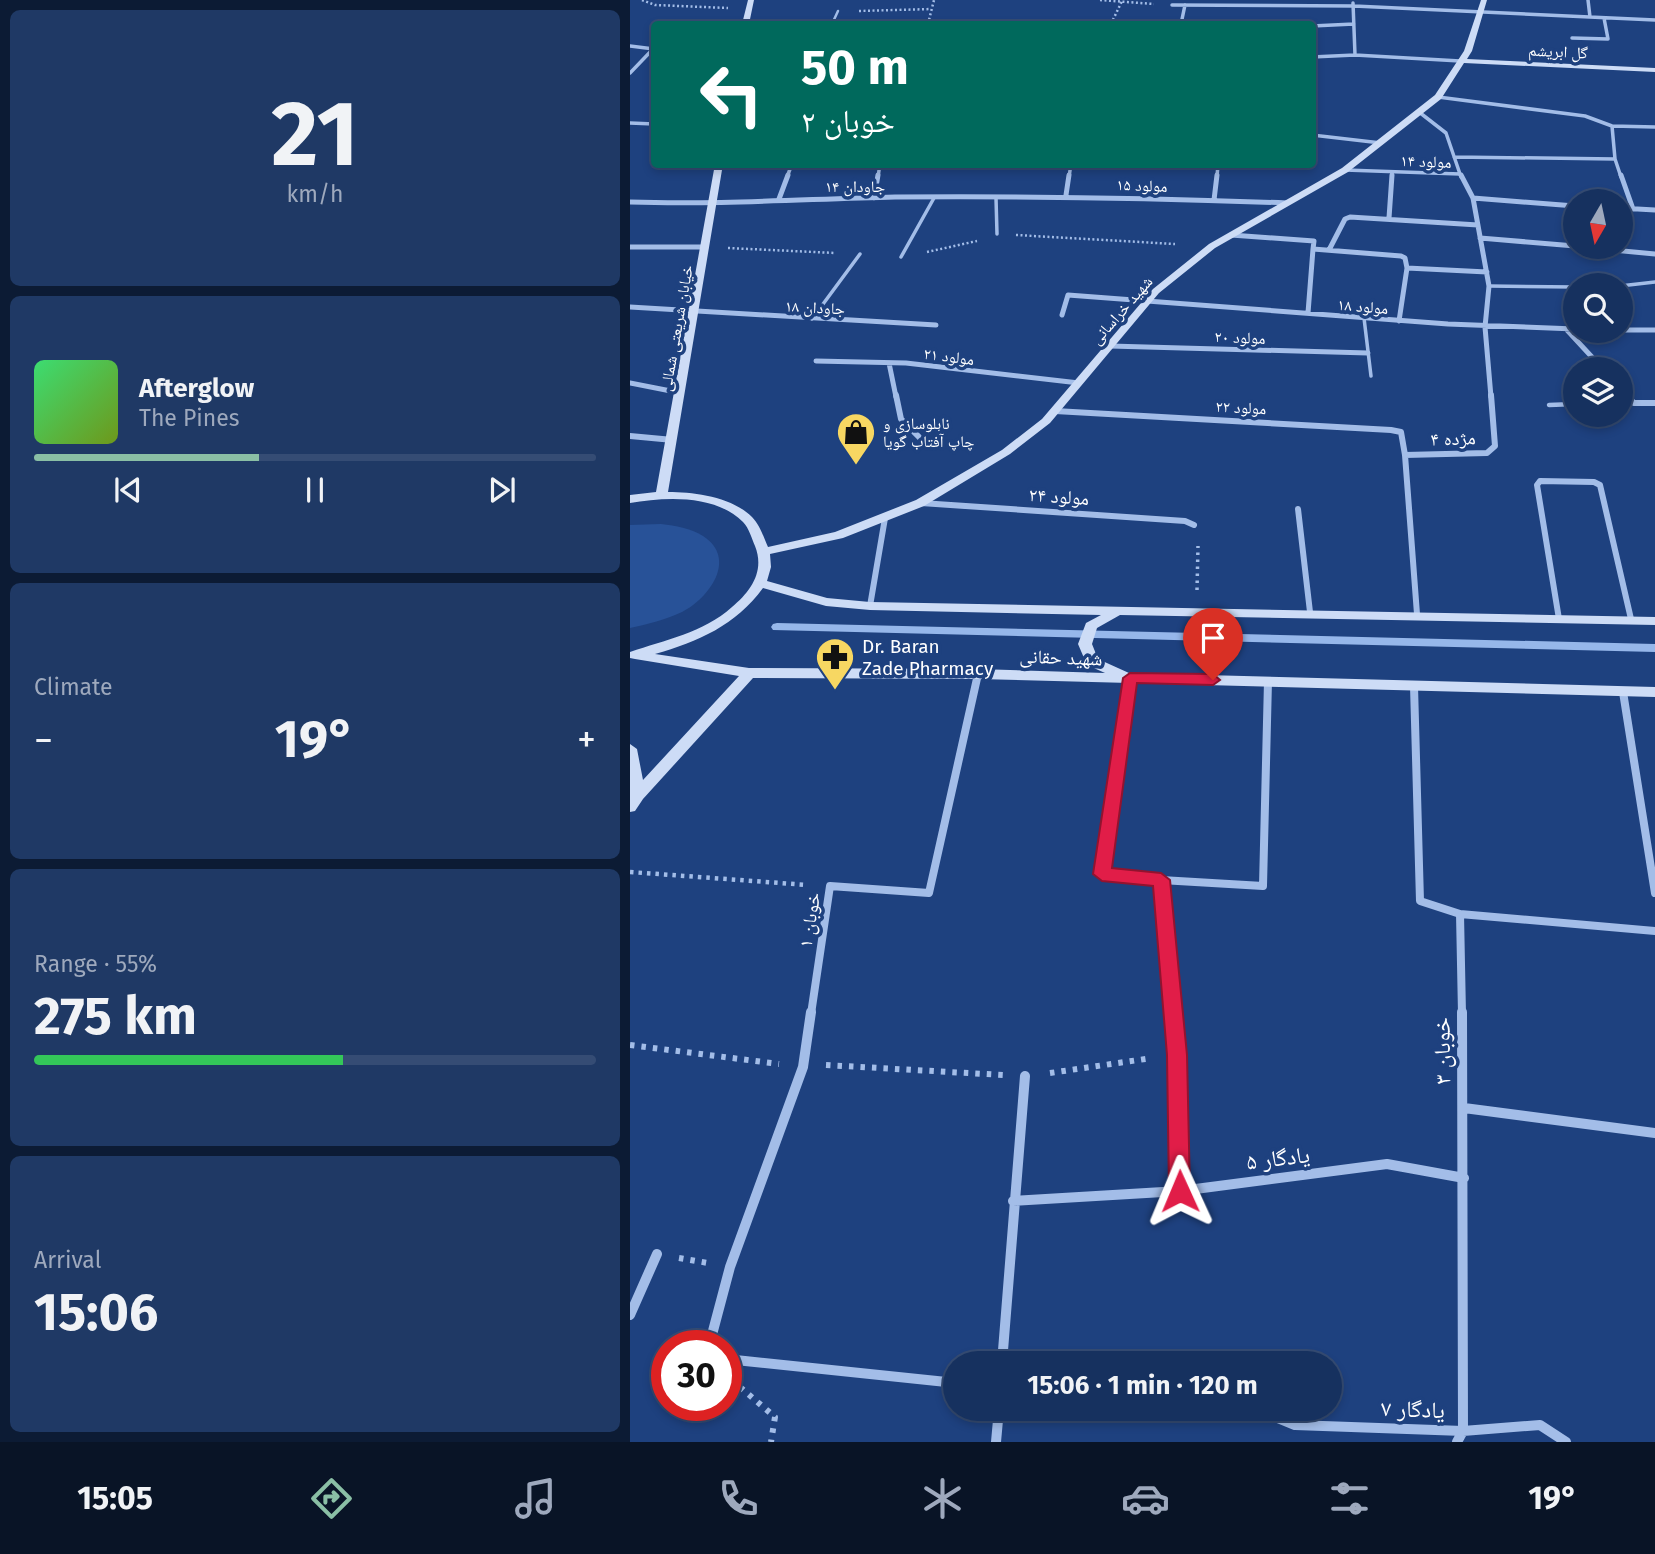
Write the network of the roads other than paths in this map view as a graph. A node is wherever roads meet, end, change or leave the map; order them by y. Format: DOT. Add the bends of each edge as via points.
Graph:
graph roads {
  1 [pos="751,0"];
  2 [pos="1588,0"];
  3 [pos="1263,1"];
  4 [pos="1353,3"];
  5 [pos="1482,4"];
  6 [pos="1172,5"];
  7 [pos="1185,5"];
  8 [pos="838,11"];
  9 [pos="1590,17"];
  10 [pos="1604,18"];
  11 [pos="1655,20"];
  12 [pos="746,21"];
  13 [pos="833,21"];
  14 [pos="1182,21"];
  15 [pos="1353,24"];
  16 [pos="1316,26"];
  17 [pos="1572,38"];
  18 [pos="630,46"];
  19 [pos="651,49"];
  20 [pos="651,52"];
  21 [pos="1354,55"];
  22 [pos="1316,57"];
  23 [pos="1460,61"];
  24 [pos="1655,70"];
  25 [pos="630,73"];
  26 [pos="1438,97"];
  27 [pos="1419,112"];
  28 [pos="630,123"];
  29 [pos="651,124"];
  30 [pos="1612,126"];
  31 [pos="1655,127"];
  32 [pos="1316,135"];
  33 [pos="1381,143"];
  34 [pos="1454,157"];
  35 [pos="1615,159"];
  36 [pos="719,168"];
  37 [pos="791,168"];
  38 [pos="879,168"];
  39 [pos="1070,168"];
  40 [pos="1218,168"];
  41 [pos="1345,170"];
  42 [pos="1392,172"];
  43 [pos="1460,174"];
  44 [pos="1626,189"];
  45 [pos="1066,195"];
  46 [pos="874,198"];
  47 [pos="934,198"];
  48 [pos="996,198"];
  49 [pos="1473,198"];
  50 [pos="779,199"];
  51 [pos="1214,200"];
  52 [pos="630,202"];
  53 [pos="1287,203"];
  54 [pos="714,205"];
  55 [pos="1563,205"];
  56 [pos="1633,209"];
  57 [pos="1655,210"];
  58 [pos="1389,218"];
  59 [pos="1478,225"];
  60 [pos="997,234"];
  61 [pos="1231,235"];
  62 [pos="1480,238"];
  63 [pos="1563,245"];
  64 [pos="630,247"];
  65 [pos="706,247"];
  66 [pos="1313,249"];
  67 [pos="1329,250"];
  68 [pos="1633,252"];
  69 [pos="860,254"];
  70 [pos="1655,254"];
  71 [pos="901,257"];
  72 [pos="1407,268"];
  73 [pos="1487,272"];
  74 [pos="1655,282"];
  75 [pos="1633,285"];
  76 [pos="1489,286"];
  77 [pos="1563,287"];
  78 [pos="1150,299"];
  79 [pos="630,307"];
  80 [pos="692,313"];
  81 [pos="1307,313"];
  82 [pos="1062,315"];
  83 [pos="1364,318"];
  84 [pos="812,320"];
  85 [pos="1399,321"];
  86 [pos="936,325"];
  87 [pos="1485,327"];
  88 [pos="1563,329"];
  89 [pos="1633,330"];
  90 [pos="1655,330"];
  91 [pos="1579,343"];
  92 [pos="1110,346"];
  93 [pos="1368,353"];
  94 [pos="1592,357"];
  95 [pos="816,361"];
  96 [pos="889,363"];
  97 [pos="1371,376"];
  98 [pos="630,383"];
  99 [pos="1079,383"];
  100 [pos="681,393"];
  101 [pos="1634,403"];
  102 [pos="1655,403"];
  103 [pos="1563,404"];
  104 [pos="1549,405"];
  105 [pos="1055,411"];
  106 [pos="630,436"];
  107 [pos="673,440"];
  108 [pos="922,440"];
  109 [pos="1405,455"];
  110 [pos="661,497"];
  111 [pos="630,499"];
  112 [pos="920,503"];
  113 [pos="1298,509"];
  114 [pos="884,519"];
  115 [pos="1194,525"];
  116 [pos="764,552"];
  117 [pos="760,583"];
  118 [pos="870,606"];
  119 [pos="1125,608"];
  120 [pos="1310,612"];
  121 [pos="1418,614"];
  122 [pos="1559,619"];
  123 [pos="1631,620"];
  124 [pos="1655,621"];
  125 [pos="633,655"];
  126 [pos="749,673"];
  127 [pos="978,674"];
  128 [pos="1130,678"];
  129 [pos="1268,681"];
  130 [pos="1414,686"];
  131 [pos="1623,692"];
  132 [pos="1655,692"];
  133 [pos="630,749"];
  134 [pos="634,801"];
  135 [pos="1161,880"];
  136 [pos="1655,893"];
  137 [pos="1460,914"];
  138 [pos="1655,931"];
  139 [pos="1025,1076"];
  140 [pos="1464,1108"];
  141 [pos="1655,1133"];
  142 [pos="1464,1178"];
  143 [pos="1180,1191"];
  144 [pos="1013,1201"];
  145 [pos="657,1254"];
  146 [pos="630,1315"];
  147 [pos="713,1330"];
  148 [pos="1003,1351"];
  149 [pos="742,1361"];
  150 [pos="943,1382"];
  151 [pos="998,1421"];
  152 [pos="1285,1421"];
  153 [pos="1463,1431"];
  154 [pos="996,1442"];
  155 [pos="1457,1442"];
  156 [pos="1566,1442"];
  1 -- 12 [label="main road"];
  2 -- 9 [label="street"];
  3 -- 4 [label="street"];
  3 -- 7 [label="street"];
  4 -- 5 [label="street"];
  4 -- 15 [label="street"];
  5 -- 9 [label="street"];
  5 -- 23 [label="main road, شهید خراسانی" via="1468,51"];
  6 -- 7 [label="street"];
  7 -- 14 [label="street"];
  8 -- 13 [label="lane"];
  9 -- 10 [label="street"];
  10 -- 11 [label="street"];
  10 -- 17 [label="street" via="1608,39"];
  15 -- 16 [label="street"];
  15 -- 21 [label="street"];
  18 -- 19 [label="street"];
  20 -- 25 [label="street"];
  21 -- 22 [label="street"];
  21 -- 23 [label="street"];
  23 -- 24 [label="main road, گل ابریشم"];
  23 -- 26 [label="main road, شهید خراسانی"];
  26 -- 27 [label="main road, شهید خراسانی"];
  26 -- 30 [label="street" via="1585,116"];
  27 -- 33 [label="main road, شهید خراسانی"];
  27 -- 34 [label="street" via="1446,132"];
  28 -- 29 [label="street"];
  30 -- 31 [label="street"];
  30 -- 35 [label="street"];
  32 -- 33 [label="street"];
  33 -- 41 [label="main road, شهید خراسانی"];
  34 -- 35 [label="street"];
  34 -- 43 [label="street"];
  35 -- 44 [label="street"];
  36 -- 54 [label="main road, خیابان شریعتی شمالی"];
  37 -- 50 [label="street"];
  38 -- 46 [label="street"];
  39 -- 45 [label="street"];
  40 -- 51 [label="street"];
  41 -- 42 [label="street, مولود ۱۴"];
  41 -- 53 [label="main road, شهید خراسانی"];
  42 -- 43 [label="street, مولود ۱۴"];
  42 -- 58 [label="street"];
  43 -- 49 [label="street, مولود ۱۴"];
  45 -- 48 [label="street, مولود ۱۵"];
  45 -- 51 [label="street, مولود ۱۵"];
  46 -- 47 [label="street, جاودان ۱۴"];
  46 -- 50 [label="street, جاودان ۱۴"];
  47 -- 48 [label="street, جاودان ۱۴"];
  47 -- 71 [label="lane"];
  48 -- 60 [label="lane"];
  49 -- 55 [label="street"];
  49 -- 59 [label="street, مولود ۱۴"];
  50 -- 54 [label="street, جاودان ۱۴"];
  51 -- 53 [label="street, مولود ۱۵"];
  52 -- 54 [label="street, جاودان ۱۴"];
  53 -- 61 [label="main road, شهید خراسانی"];
  54 -- 65 [label="main road, خیابان شریعتی شمالی"];
  56 -- 57 [label="street"];
  58 -- 59 [label="street"];
  58 -- 67 [label="street" via="1346,218"];
  59 -- 62 [label="street, مولود ۱۴"];
  61 -- 66 [label="street" via="1314,241"];
  61 -- 78 [label="main road, شهید خراسانی"];
  62 -- 63 [label="street"];
  62 -- 73 [label="street, مولود ۱۴"];
  64 -- 65 [label="street"];
  65 -- 80 [label="main road, خیابان شریعتی شمالی"];
  66 -- 67 [label="street"];
  66 -- 81 [label="street"];
  67 -- 72 [label="street" via="1404,256"];
  68 -- 70 [label="street"];
  69 -- 84 [label="lane"];
  72 -- 73 [label="street"];
  72 -- 85 [label="street"];
  73 -- 76 [label="street, مولود ۱۴"];
  74 -- 75 [label="lane"];
  76 -- 77 [label="lane"];
  76 -- 87 [label="street, مولود ۱۴"];
  78 -- 81 [label="street, مولود ۱۸"];
  78 -- 82 [label="street, مولود ۱۸" via="1068,295"];
  78 -- 92 [label="main road, شهید خراسانی"];
  79 -- 80 [label="street, جاودان ۱۸"];
  80 -- 84 [label="street, جاودان ۱۸"];
  80 -- 100 [label="main road, خیابان شریعتی شمالی"];
  81 -- 83 [label="street, مولود ۱۸"];
  83 -- 85 [label="street, مولود ۱۸"];
  83 -- 93 [label="lane"];
  84 -- 86 [label="street, جاودان ۱۸"];
  85 -- 87 [label="street, مولود ۱۸"];
  87 -- 88 [label="street, مولود ۱۸"];
  87 -- 109 [label="street, مژده ۴" via="1495,446 1487,453"];
  89 -- 90 [label="street"];
  91 -- 94 [label="street"];
  92 -- 93 [label="street, مولود ۲۰"];
  92 -- 99 [label="main road, شهید خراسانی"];
  93 -- 97 [label="lane"];
  95 -- 96 [label="street, مولود ۲۱"];
  96 -- 99 [label="street, مولود ۲۱"];
  96 -- 108 [label="street" via="901,419"];
  98 -- 100 [label="street"];
  99 -- 105 [label="main road, شهید خراسانی"];
  100 -- 107 [label="main road, خیابان شریعتی شمالی"];
  101 -- 102 [label="street"];
  103 -- 104 [label="lane"];
  105 -- 109 [label="street, مولود ۲۲" via="1391,430 1401,432"];
  105 -- 112 [label="main road, شهید خراسانی" via="1006,452"];
  106 -- 107 [label="street"];
  107 -- 110 [label="main road, خیابان شریعتی شمالی"];
  109 -- 121 [label="street, مژده ۴"];
  110 -- 111 [label="main road"];
  110 -- 116 [label="main road" via="707,501 731,509 749,521"];
  112 -- 114 [label="main road, شهید خراسانی"];
  112 -- 115 [label="street, مولود ۲۴"];
  113 -- 120 [label="street"];
  114 -- 116 [label="main road, شهید خراسانی"];
  114 -- 118 [label="street"];
  116 -- 117 [label="main road"];
  117 -- 118 [label="main road" via="826,602"];
  117 -- 125 [label="main road" via="742,606 716,626 682,642"];
  118 -- 119 [label="main road"];
  119 -- 120 [label="main road"];
  119 -- 128 [label="main road" via="1091,626 1085,644 1093,662"];
  120 -- 121 [label="main road"];
  121 -- 122 [label="main road"];
  122 -- 123 [label="main road"];
  122 -- 123 [label="street" via="1537,483 1600,485"];
  123 -- 124 [label="main road"];
  125 -- 126 [label="main road, شهید حقانی"];
  126 -- 127 [label="main road, شهید حقانی"];
  126 -- 134 [label="main road"];
  127 -- 128 [label="main road, شهید حقانی"];
  127 -- 147 [label="street, خوبان ۱" via="929,893 830,886 803,1067 730,1267"];
  128 -- 129 [label="main road, شهید حقانی"];
  128 -- 135 [label="street" via="1102,874"];
  129 -- 130 [label="main road, شهید حقانی"];
  129 -- 135 [label="street" via="1263,886"];
  130 -- 131 [label="main road, شهید حقانی"];
  130 -- 137 [label="street" via="1420,901"];
  131 -- 132 [label="main road, شهید حقانی"];
  131 -- 136 [label="street"];
  133 -- 134 [label="main road"];
  135 -- 143 [label="street" via="1177,1055"];
  137 -- 138 [label="street"];
  137 -- 140 [label="street, خوبان ۳"];
  139 -- 144 [label="street"];
  140 -- 141 [label="street"];
  140 -- 142 [label="street, خوبان ۳"];
  142 -- 143 [label="street, یادگار ۵" via="1387,1164"];
  142 -- 153 [label="street, خوبان ۳"];
  143 -- 144 [label="street, یادگار ۵"];
  144 -- 148 [label="street"];
  145 -- 146 [label="street"];
  149 -- 150 [label="street"];
  151 -- 154 [label="street"];
  152 -- 153 [label="street, یادگار ۷"];
  153 -- 155 [label="street, خوبان ۳"];
  153 -- 156 [label="street, یادگار ۷" via="1540,1425"];
}
